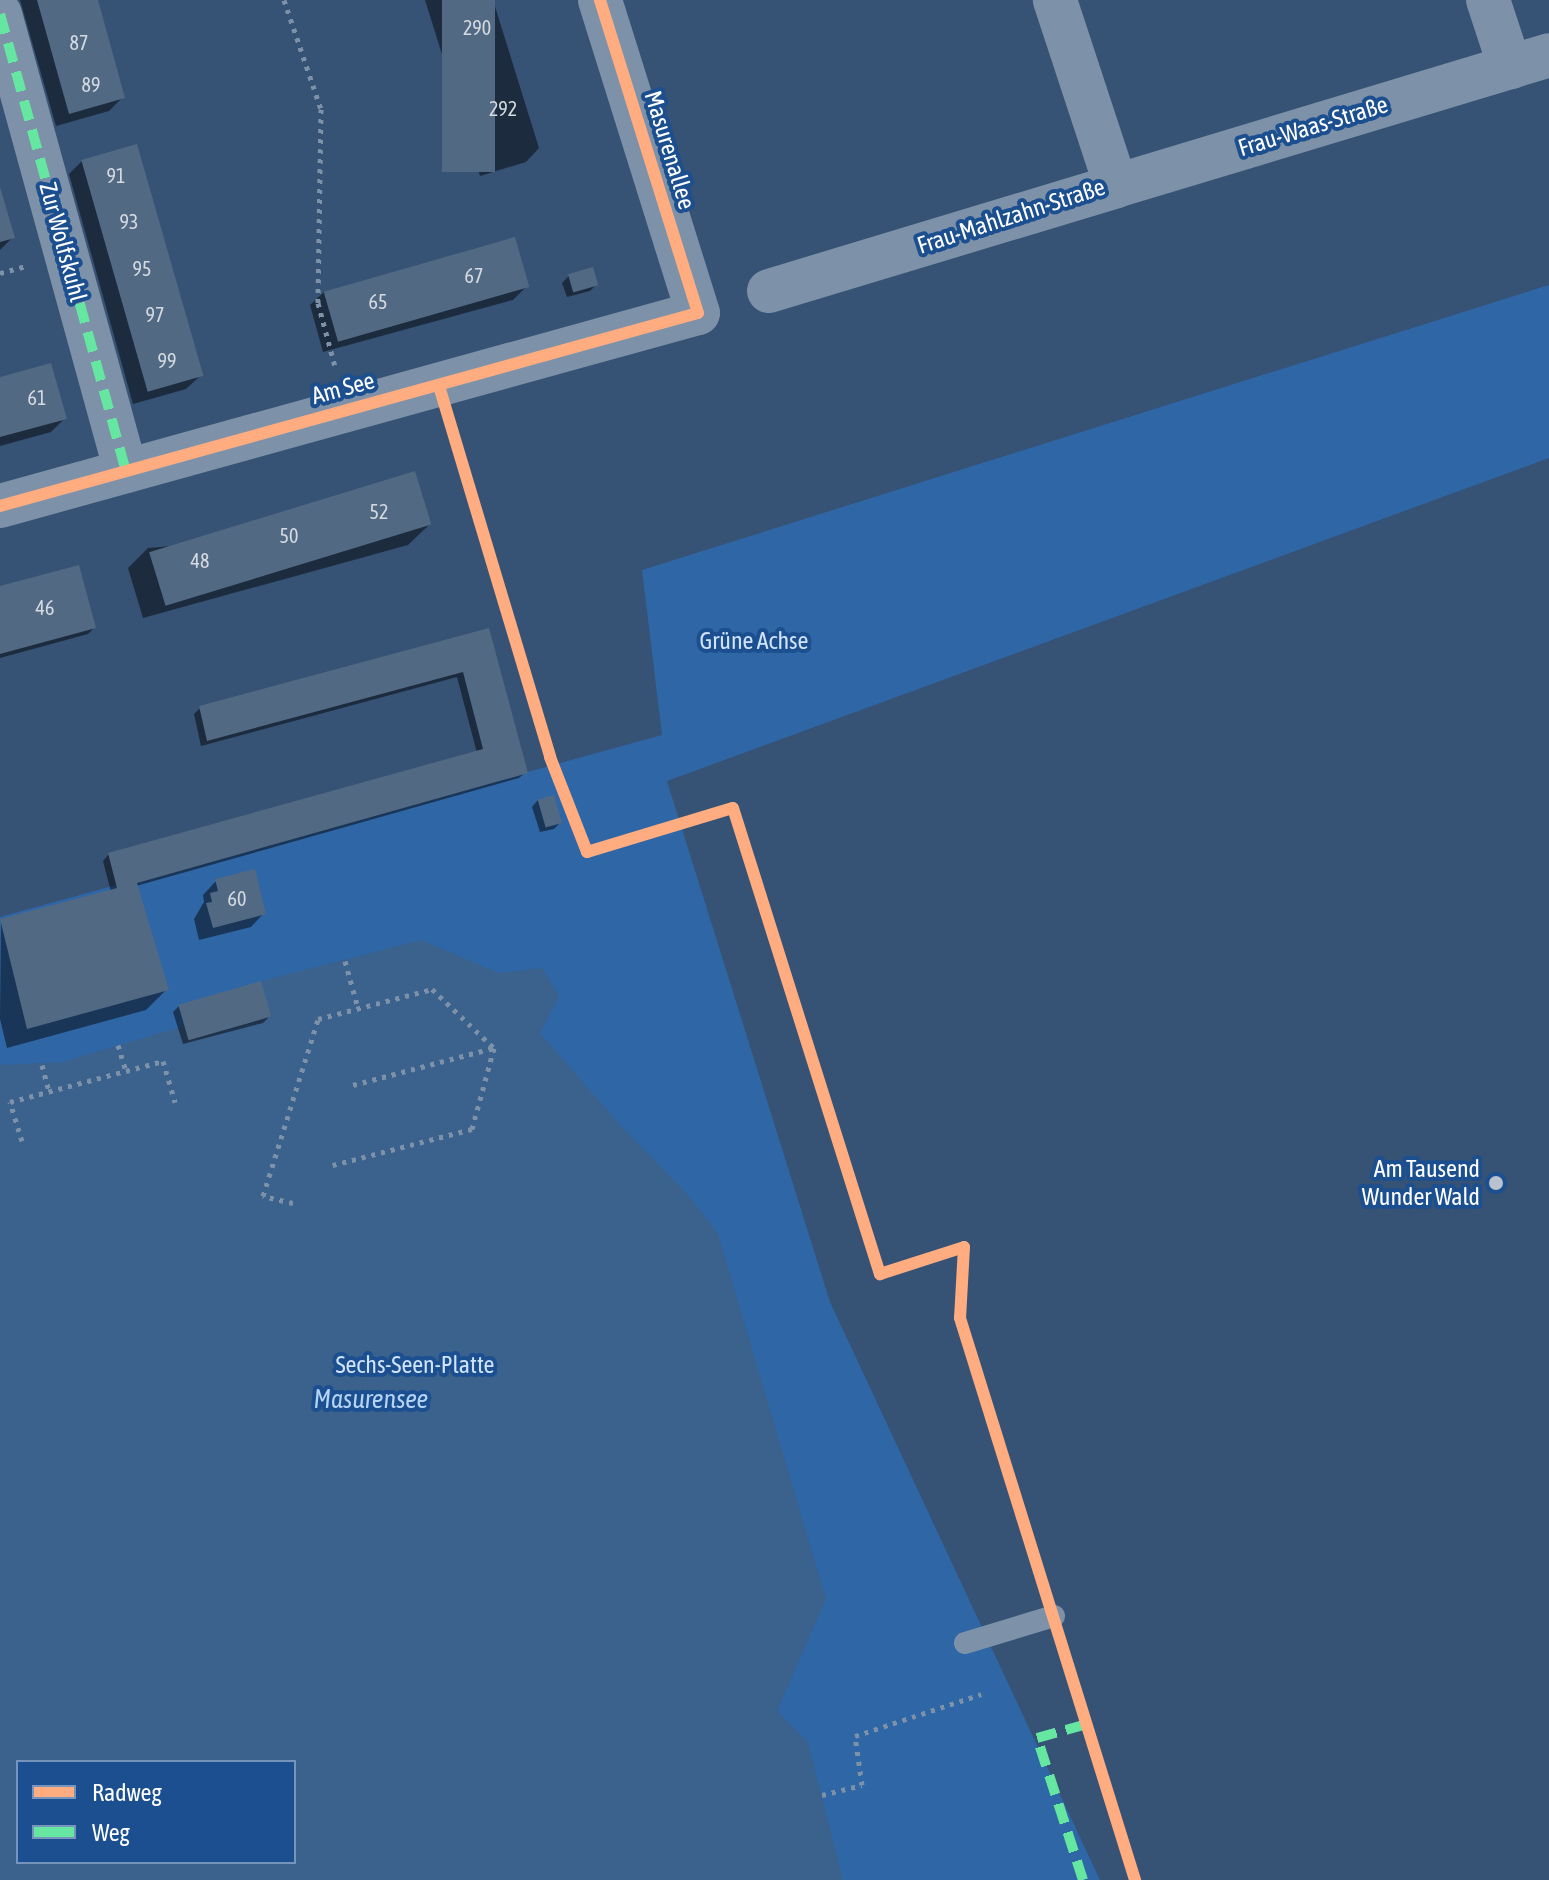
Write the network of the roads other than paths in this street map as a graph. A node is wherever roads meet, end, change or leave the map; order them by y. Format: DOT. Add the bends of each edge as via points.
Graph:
graph roads {
  1 [pos="600,0"];
  2 [pos="1055,0"];
  3 [pos="1488,0"];
  4 [pos="0,14"];
  5 [pos="1529,61"];
  6 [pos="1116,186"];
  7 [pos="769,291"];
  8 [pos="698,313"];
  9 [pos="126,471"];
  10 [pos="0,506"];
  11 [pos="1054,1616"];
  12 [pos="965,1643"];
  1 -- 8 [label="street, Masurenallee"];
  2 -- 6 [label="street, Frau-Mahlzahn-Straße"];
  3 -- 5 [label="street, Frau-Waas-Straße"];
  4 -- 9 [label="street, Zur Wolfskuhl"];
  5 -- 6 [label="street, Frau-Waas-Straße"];
  6 -- 7 [label="street, Frau-Mahlzahn-Straße"];
  8 -- 9 [label="street, Am See"];
  9 -- 10 [label="street, Am See"];
  11 -- 12 [label="lane"];
}
